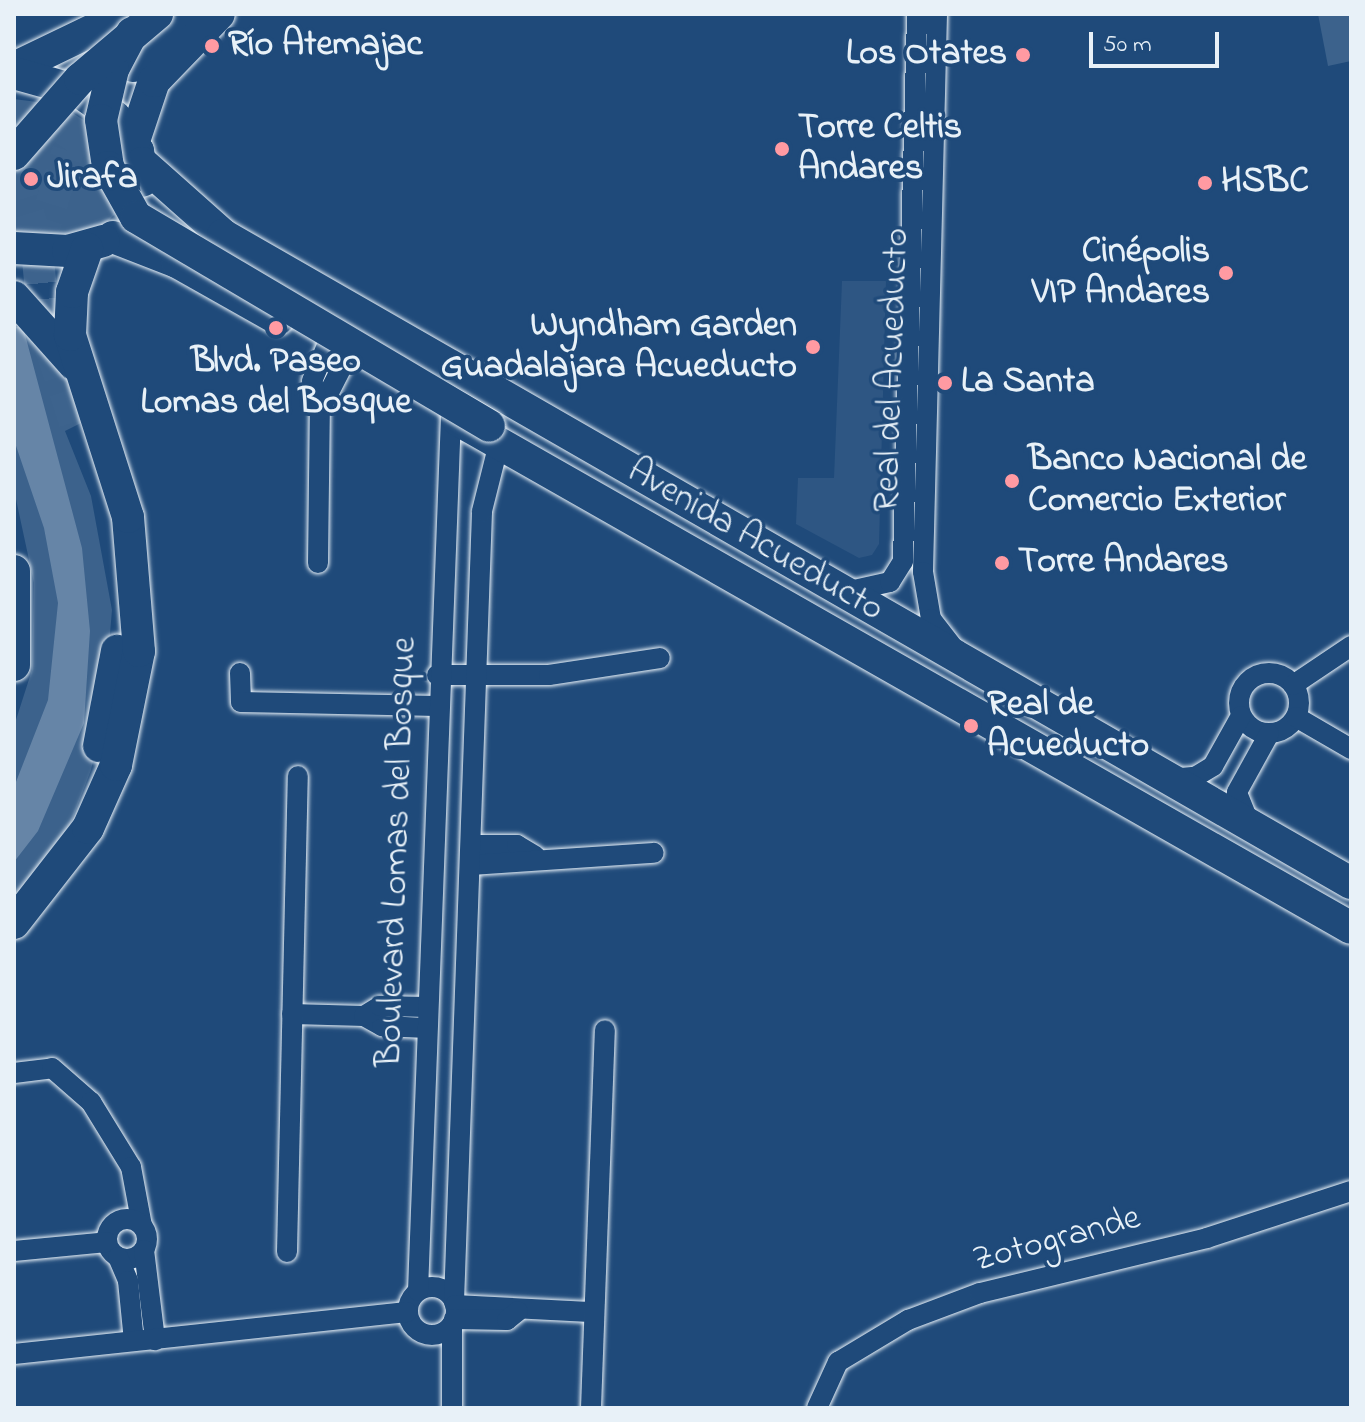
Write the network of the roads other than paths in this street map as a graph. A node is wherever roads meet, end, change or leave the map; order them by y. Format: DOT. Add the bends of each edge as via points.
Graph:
graph roads {
  1 [pos="189,14"];
  2 [pos="219,14"];
  3 [pos="917,14"];
  4 [pos="937,14"];
  5 [pos="134,20"];
  6 [pos="147,68"];
  7 [pos="14,70"];
  8 [pos="138,152"];
  9 [pos="14,154"];
  10 [pos="100,243"];
  11 [pos="14,248"];
  12 [pos="14,297"];
  13 [pos="337,352"];
  14 [pos="81,373"];
  15 [pos="451,415"];
  16 [pos="75,422"];
  17 [pos="500,440"];
  18 [pos="318,563"];
  19 [pos="14,571"];
  20 [pos="842,592"];
  21 [pos="1351,646"];
  22 [pos="660,658"];
  23 [pos="14,665"];
  24 [pos="971,665"];
  25 [pos="240,673"];
  26 [pos="437,675"];
  27 [pos="476,675"];
  28 [pos="1293,685"];
  29 [pos="437,706"];
  30 [pos="1241,716"];
  31 [pos="1296,717"];
  32 [pos="1269,734"];
  33 [pos="1351,749"];
  34 [pos="298,776"];
  35 [pos="1169,779"];
  36 [pos="1250,825"];
  37 [pos="654,853"];
  38 [pos="471,855"];
  39 [pos="1351,883"];
  40 [pos="23,914"];
  41 [pos="1351,928"];
  42 [pos="427,1007"];
  43 [pos="292,1014"];
  44 [pos="364,1016"];
  45 [pos="427,1028"];
  46 [pos="605,1030"];
  47 [pos="14,1073"];
  48 [pos="1351,1191"];
  49 [pos="142,1226"];
  50 [pos="112,1250"];
  51 [pos="144,1250"];
  52 [pos="14,1251"];
  53 [pos="287,1252"];
  54 [pos="418,1291"];
  55 [pos="407,1312"];
  56 [pos="454,1312"];
  57 [pos="590,1312"];
  58 [pos="155,1340"];
  59 [pos="134,1341"];
  60 [pos="14,1354"];
  61 [pos="452,1408"];
  62 [pos="591,1408"];
  63 [pos="817,1408"];
  1 -- 6 [label="main road"];
  2 -- 6 [label="main road"];
  3 -- 20 [label="street, Real del Acueducto" via="903,561 890,582"];
  4 -- 24 [label="street, Real del Acueducto" via="922,504 924,600 931,619"];
  5 -- 6 [label="main road" via="104,47 113,70 137,81"];
  5 -- 7 [label="main road"];
  5 -- 9 [label="main road, bridge"];
  5 -- 17 [label="main road, bridge" via="113,69 101,120 108,167 136,217"];
  6 -- 8 [label="main road"];
  7 -- 8 [label="main road, Avenida Acueducto" via="78,91 115,117"];
  8 -- 10 [label="main road" via="140,196"];
  8 -- 20 [label="main road, Avenida Acueducto" via="223,235"];
  10 -- 11 [label="main road"];
  10 -- 13 [label="main road, Avenida Acueducto" via="177,262"];
  10 -- 14 [label="main road" via="68,313"];
  12 -- 14 [label="main road"];
  13 -- 15 [label="main road, Avenida Acueducto"];
  13 -- 18 [label="street" via="312,381 320,410"];
  14 -- 40 [label="main road" via="128,517 139,651 116,765 88,828"];
  15 -- 17 [label="main road, Avenida Acueducto"];
  15 -- 26 [label="street, Boulevard Lomas del Bosque"];
  16 -- 40 [label="main road" via="110,530 117,583 115,666 92,772"];
  17 -- 27 [label="street, Boulevard Lomas del Bosque" via="482,511"];
  17 -- 41 [label="main road, Avenida Acueducto"];
  19 -- 23 [label="main road"];
  20 -- 24 [label="main road, Avenida Acueducto"];
  21 -- 28 [label="street"];
  22 -- 27 [label="street" via="549,675"];
  24 -- 35 [label="main road, Avenida Acueducto"];
  25 -- 29 [label="street" via="241,702"];
  26 -- 27 [label="street"];
  26 -- 29 [label="street, Boulevard Lomas del Bosque"];
  27 -- 38 [label="street, Boulevard Lomas del Bosque"];
  28 -- 30 [label="street" via="1275,674 1253,677 1240,694"];
  28 -- 31 [label="street" via="1299,701"];
  29 -- 42 [label="street, Boulevard Lomas del Bosque"];
  30 -- 32 [label="street"];
  30 -- 35 [label="street" via="1213,766 1195,777"];
  31 -- 32 [label="street"];
  31 -- 33 [label="street"];
  32 -- 36 [label="street" via="1237,792"];
  34 -- 43 [label="street"];
  35 -- 36 [label="main road, Avenida Acueducto"];
  36 -- 39 [label="main road, Avenida Acueducto"];
  37 -- 38 [label="street" via="535,856 518,864"];
  38 -- 56 [label="street, Boulevard Lomas del Bosque"];
  42 -- 44 [label="street" via="380,1006"];
  42 -- 45 [label="street, Boulevard Lomas del Bosque"];
  43 -- 44 [label="street"];
  43 -- 53 [label="street"];
  44 -- 45 [label="street" via="382,1026"];
  45 -- 54 [label="street, Boulevard Lomas del Bosque"];
  46 -- 57 [label="street"];
  47 -- 49 [label="street" via="52,1068 91,1102 131,1167"];
  48 -- 63 [label="street, Zotogrande" via="1207,1238 980,1293 908,1320 864,1341 838,1362"];
  49 -- 50 [label="street" via="119,1221"];
  49 -- 51 [label="street"];
  50 -- 51 [label="street" via="132,1259"];
  50 -- 52 [label="street"];
  50 -- 59 [label="street" via="128,1281"];
  51 -- 58 [label="street"];
  54 -- 55 [label="street"];
  54 -- 56 [label="street" via="442,1289"];
  55 -- 56 [label="street" via="425,1335"];
  55 -- 58 [label="street"];
  56 -- 57 [label="street" via="507,1320 518,1311"];
  56 -- 61 [label="street, Boulevard Lomas del Bosque"];
  57 -- 62 [label="street"];
  58 -- 59 [label="street"];
  59 -- 60 [label="street"];
}
